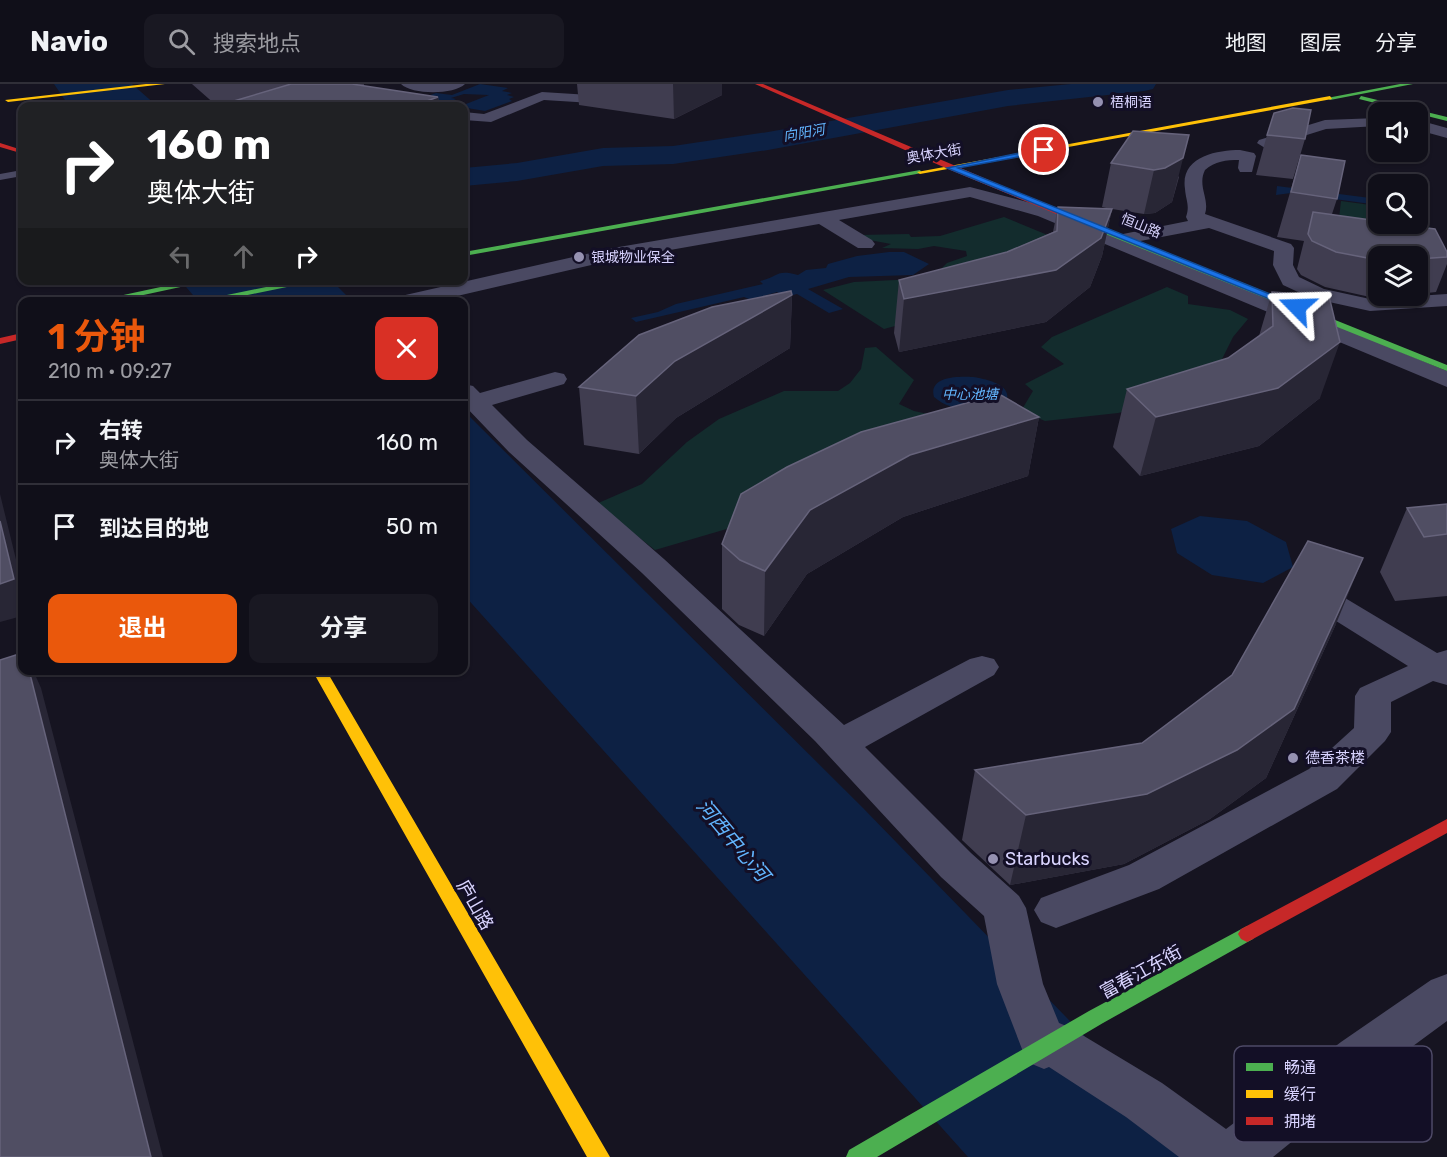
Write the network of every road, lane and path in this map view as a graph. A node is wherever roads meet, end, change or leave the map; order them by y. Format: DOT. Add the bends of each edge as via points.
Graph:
graph roads {
  1 [pos="0,84"];
  2 [pos="128,84"];
  3 [pos="160,84"];
  4 [pos="408,84"];
  5 [pos="458,84"];
  6 [pos="639,84"];
  7 [pos="758,84"];
  8 [pos="1358,84"];
  9 [pos="1410,84"];
  10 [pos="1311,86"];
  11 [pos="526,87"];
  12 [pos="1380,90"];
  13 [pos="50,95"];
  14 [pos="1347,95"];
  15 [pos="542,96"];
  16 [pos="7,103"];
  17 [pos="1447,106"];
  18 [pos="468,117"];
  19 [pos="1447,120"];
  20 [pos="1368,123"];
  21 [pos="1428,128"];
  22 [pos="1447,134"];
  23 [pos="0,145"];
  24 [pos="18,148"];
  25 [pos="945,151"];
  26 [pos="921,155"];
  27 [pos="898,159"];
  28 [pos="950,168"];
  29 [pos="18,174"];
  30 [pos="0,177"];
  31 [pos="780,198"];
  32 [pos="819,218"];
  33 [pos="1203,219"];
  34 [pos="583,233"];
  35 [pos="1120,236"];
  36 [pos="865,244"];
  37 [pos="468,253"];
  38 [pos="613,255"];
  39 [pos="634,270"];
  40 [pos="180,285"];
  41 [pos="289,285"];
  42 [pos="109,297"];
  43 [pos="222,297"];
  44 [pos="423,297"];
  45 [pos="1447,300"];
  46 [pos="18,337"];
  47 [pos="0,341"];
  48 [pos="1447,368"];
  49 [pos="555,380"];
  50 [pos="1447,380"];
  51 [pos="469,397"];
  52 [pos="1304,587"];
  53 [pos="982,667"];
  54 [pos="1443,668"];
  55 [pos="322,675"];
  56 [pos="839,744"];
  57 [pos="1447,825"];
  58 [pos="1056,910"];
  59 [pos="1447,994"];
  60 [pos="1048,1045"];
  61 [pos="1375,1046"];
  62 [pos="1251,1142"];
  63 [pos="599,1157"];
  64 [pos="857,1157"];
  65 [pos="1221,1157"];
  66 [pos="1232,1157"];
  1 -- 16 [label="main road"];
  2 -- 13 [label="main road"];
  3 -- 13 [label="main road"];
  4 -- 5 [label="street" via="444,89"];
  6 -- 15 [label="street" via="608,100"];
  7 -- 26 [label="main road, 恒山路"];
  8 -- 12 [label="main road"];
  9 -- 12 [label="main road, 奥体大街"];
  10 -- 14 [label="main road"];
  11 -- 15 [label="street"];
  12 -- 14 [label="main road, 奥体大街"];
  12 -- 17 [label="main road"];
  13 -- 16 [label="main road"];
  14 -- 19 [label="main road"];
  14 -- 28 [label="main road, 奥体大街"];
  15 -- 18 [label="street" via="486,119"];
  20 -- 33 [label="street" via="1308,128 1270,140 1242,161 1214,157 1202,162 1192,189"];
  21 -- 22 [label="street"];
  23 -- 24 [label="main road"];
  25 -- 26 [label="main road, 奥体大街"];
  26 -- 27 [label="main road, 奥体大街"];
  26 -- 28 [label="main road, 恒山路"];
  28 -- 31 [label="main road, 奥体大街"];
  28 -- 35 [label="main road, 恒山路"];
  29 -- 30 [label="lane"];
  31 -- 32 [label="street"];
  31 -- 34 [label="main road, 奥体大街"];
  32 -- 36 [label="street"];
  32 -- 38 [label="street"];
  32 -- 50 [label="street" via="970,192 1044,212"];
  33 -- 35 [label="street"];
  33 -- 45 [label="street" via="1284,248 1283,265 1290,281 1318,294 1370,305"];
  34 -- 37 [label="main road, 奥体大街"];
  34 -- 38 [label="street"];
  35 -- 48 [label="main road, 恒山路"];
  38 -- 39 [label="street"];
  38 -- 44 [label="street"];
  40 -- 42 [label="main road"];
  41 -- 43 [label="main road"];
  46 -- 47 [label="main road"];
  49 -- 51 [label="street"];
  51 -- 56 [label="street"];
  52 -- 54 [label="street"];
  53 -- 56 [label="street"];
  54 -- 58 [label="street" via="1373,696 1372,732 1323,779 1144,878"];
  55 -- 63 [label="main road, 庐山路"];
  56 -- 60 [label="street" via="956,865 1004,908 1020,984"];
  57 -- 60 [label="main road, 富春江东街"];
  59 -- 61 [label="street"];
  60 -- 64 [label="main road, 富春江东街"];
  60 -- 65 [label="street" via="1144,1100"];
  62 -- 66 [label="street"];
}
